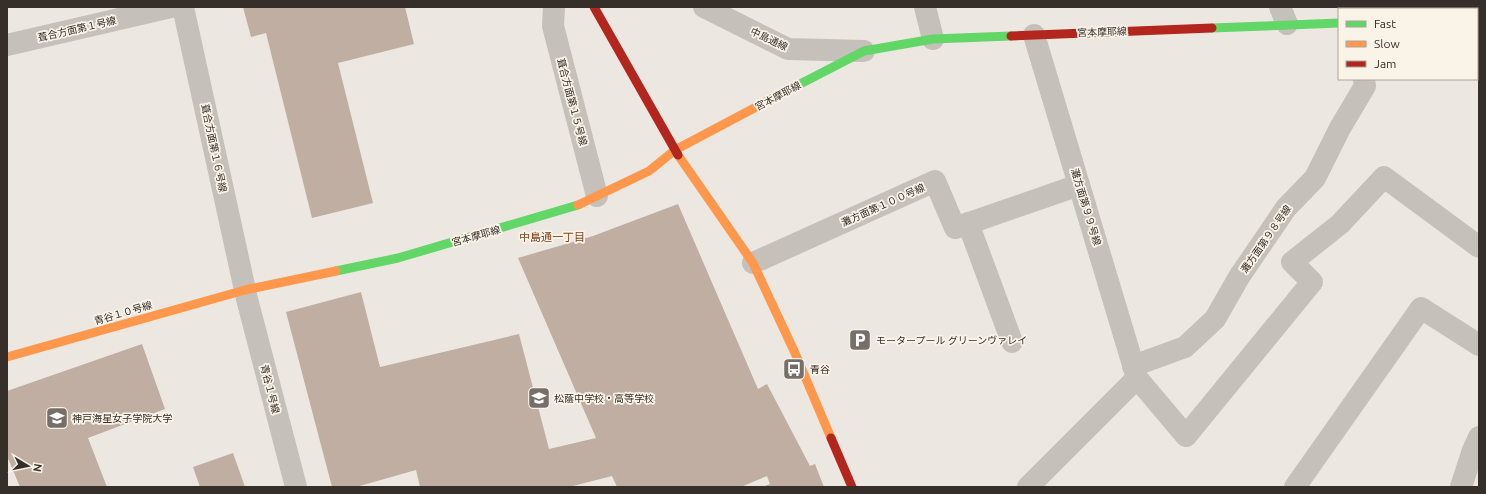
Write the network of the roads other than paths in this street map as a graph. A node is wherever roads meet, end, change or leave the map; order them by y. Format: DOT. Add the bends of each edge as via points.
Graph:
graph roads {
  1 [pos="171,7"];
  2 [pos="183,7"];
  3 [pos="554,7"];
  4 [pos="594,7"];
  5 [pos="704,7"];
  6 [pos="925,7"];
  7 [pos="1284,16"];
  8 [pos="1338,23"];
  9 [pos="1034,35"];
  10 [pos="933,39"];
  11 [pos="7,45"];
  12 [pos="864,51"];
  13 [pos="1364,80"];
  14 [pos="675,150"];
  15 [pos="1079,185"];
  16 [pos="597,196"];
  17 [pos="968,223"];
  18 [pos="1479,247"];
  19 [pos="753,263"];
  20 [pos="245,290"];
  21 [pos="1012,342"];
  22 [pos="1479,345"];
  23 [pos="7,357"];
  24 [pos="1135,372"];
  25 [pos="1479,437"];
  26 [pos="296,487"];
  27 [pos="852,487"];
  28 [pos="1028,487"];
  29 [pos="1295,487"];
  30 [pos="1461,487"];
  1 -- 11 [label="street, 葺合方面第１号線"];
  2 -- 20 [label="street, 葺合方面第１６号線"];
  3 -- 16 [label="street, 葺合方面第１５号線" via="553,26"];
  4 -- 14 [label="street"];
  5 -- 12 [label="street, 中島通線" via="788,49"];
  6 -- 10 [label="street"];
  7 -- 8 [label="street, 宮本摩耶線"];
  7 -- 9 [label="street, 宮本摩耶線"];
  9 -- 10 [label="street, 宮本摩耶線"];
  9 -- 15 [label="street, 灘方面第９９号線"];
  10 -- 12 [label="street, 宮本摩耶線"];
  12 -- 14 [label="street, 宮本摩耶線"];
  13 -- 24 [label="street, 灘方面第９８号線" via="1366,86 1340,128 1315,178 1286,208 1239,277 1215,319 1185,347"];
  14 -- 16 [label="street, 宮本摩耶線" via="649,171"];
  14 -- 19 [label="street"];
  15 -- 17 [label="street, 灘方面第１００号線"];
  15 -- 24 [label="street, 灘方面第９９号線"];
  16 -- 20 [label="street, 宮本摩耶線" via="573,207 398,258"];
  17 -- 19 [label="street, 灘方面第１００号線" via="954,228 935,182"];
  17 -- 21 [label="street"];
  18 -- 24 [label="street" via="1384,177 1340,224 1292,262 1312,282 1186,436"];
  19 -- 27 [label="street" via="795,353"];
  20 -- 23 [label="street, 青谷１０号線"];
  20 -- 26 [label="street, 青谷１号線"];
  22 -- 29 [label="street" via="1421,308"];
  24 -- 28 [label="street, 灘方面第９８号線"];
  25 -- 30 [label="street"];
}
